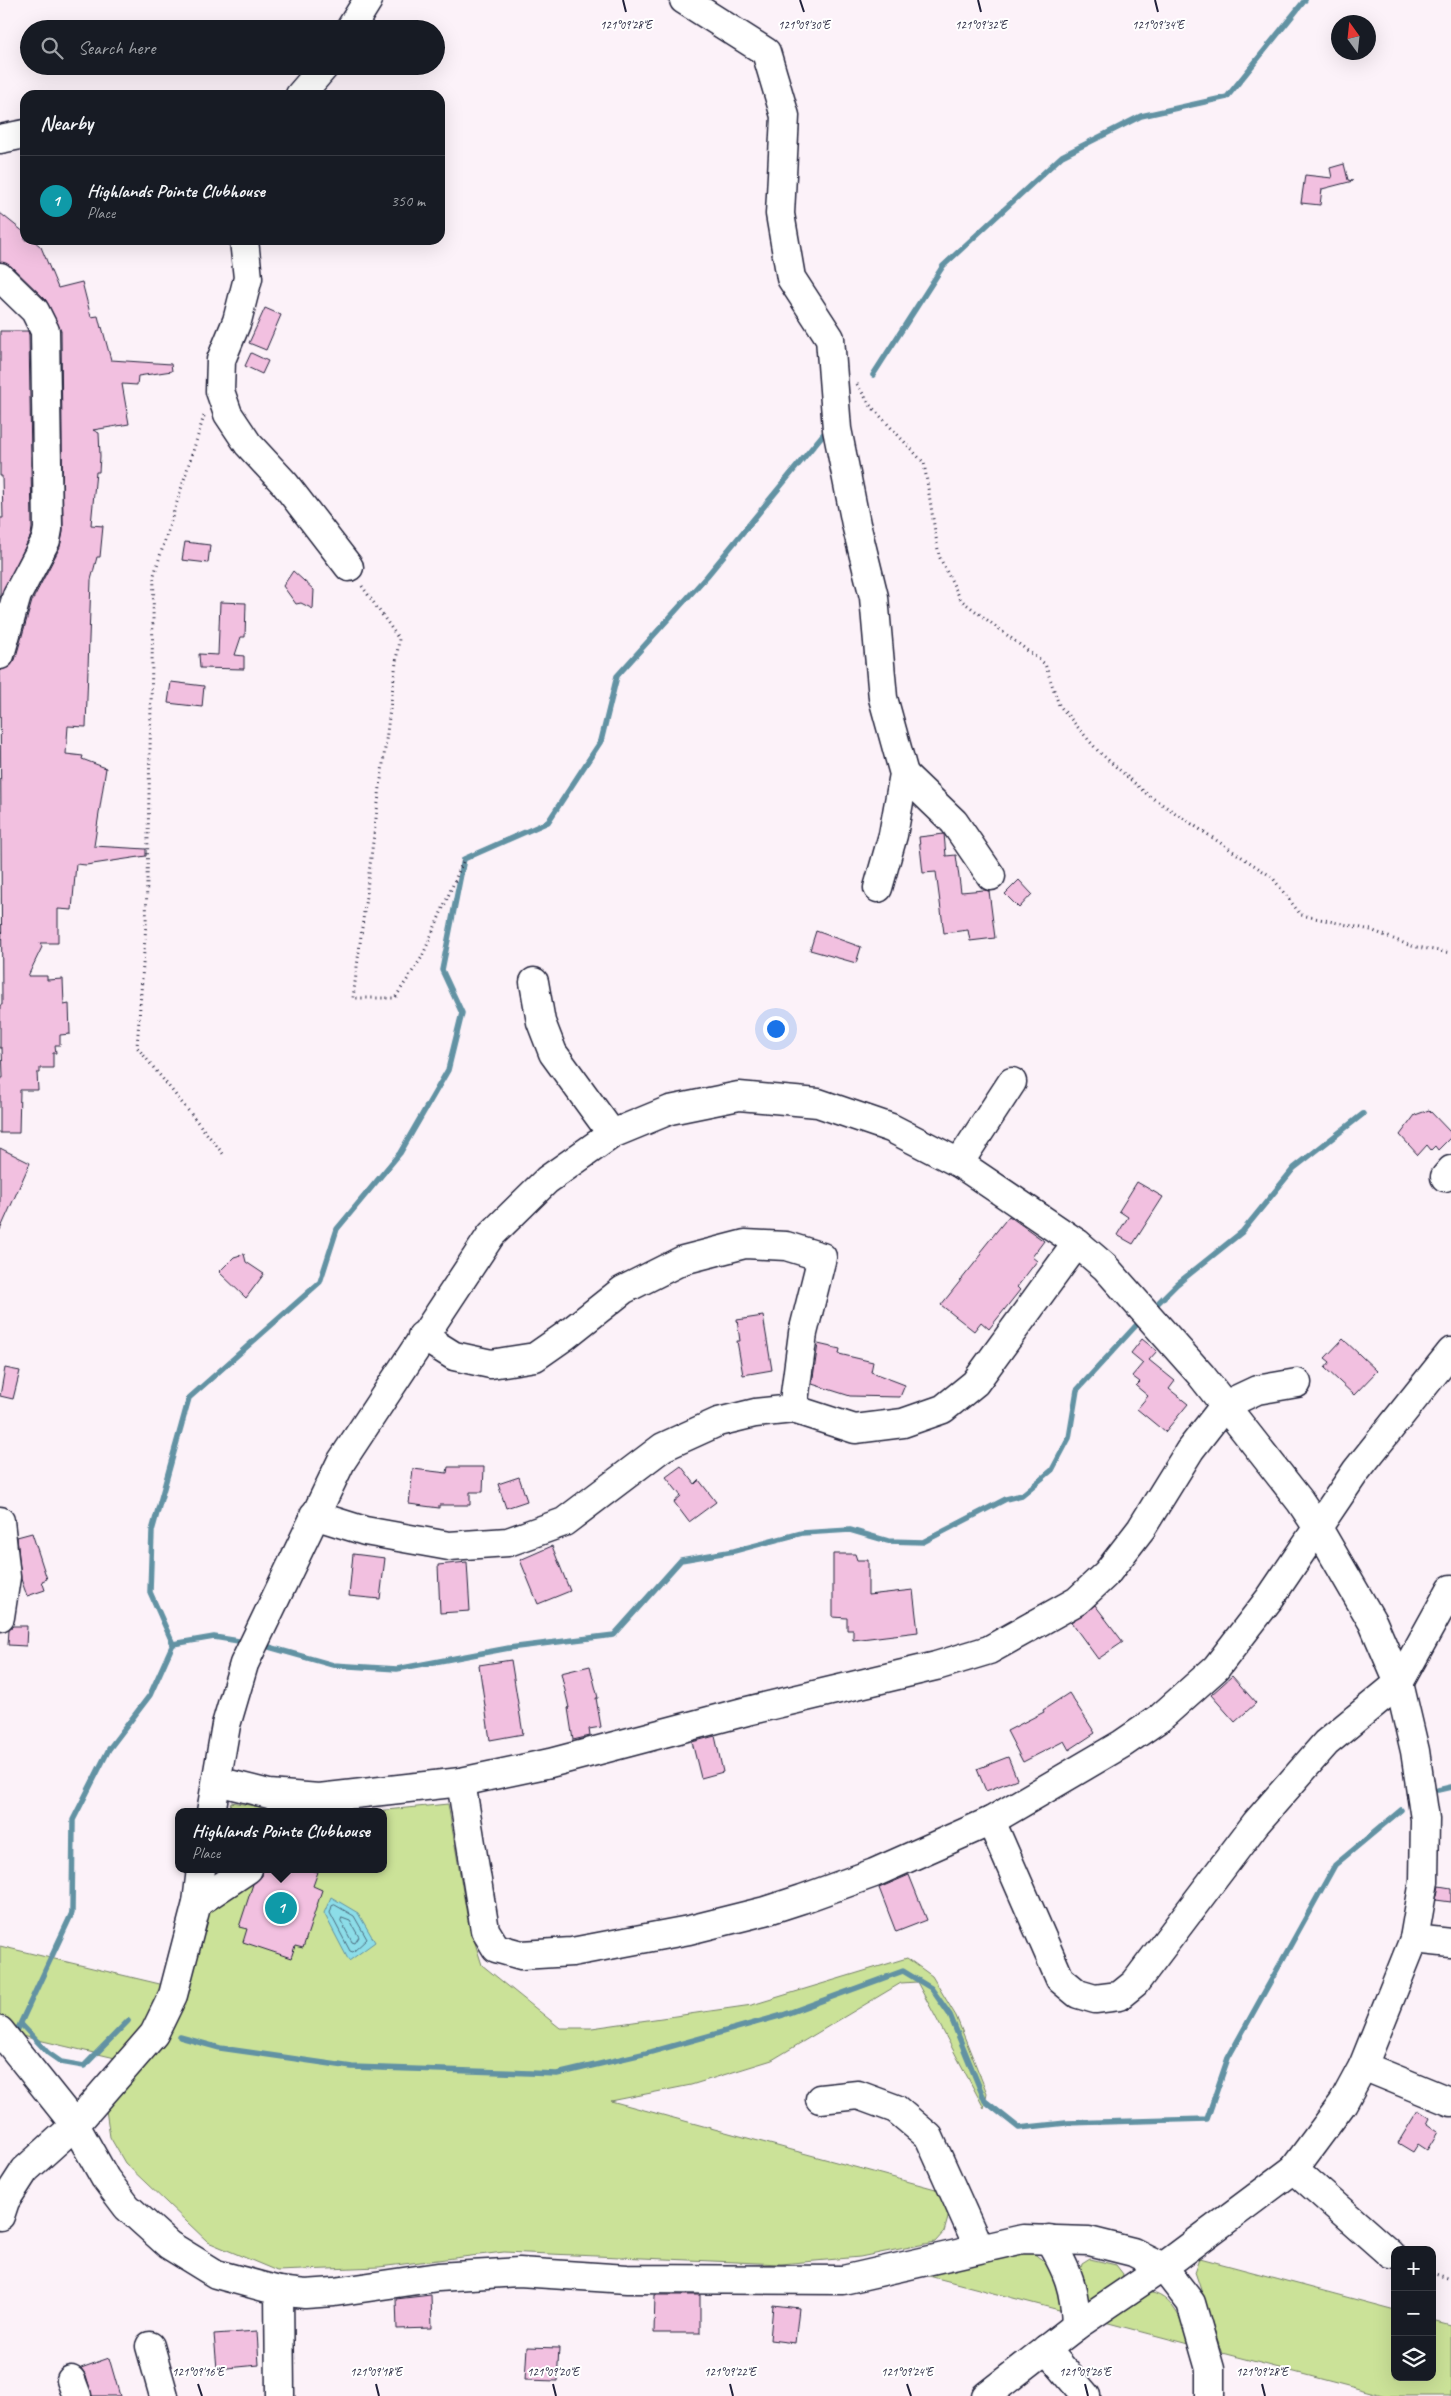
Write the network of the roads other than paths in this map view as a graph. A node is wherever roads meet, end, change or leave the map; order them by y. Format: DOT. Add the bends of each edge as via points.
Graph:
graph roads {
  1 [pos="368,0"];
  2 [pos="684,0"];
  3 [pos="356,20"];
  4 [pos="317,75"];
  5 [pos="304,90"];
  6 [pos="20,135"];
  7 [pos="0,139"];
  8 [pos="245,245"];
  9 [pos="0,277"];
  10 [pos="349,566"];
  11 [pos="0,655"];
  12 [pos="904,774"];
  13 [pos="991,876"];
  14 [pos="878,888"];
  15 [pos="534,982"];
  16 [pos="1012,1082"];
  17 [pos="612,1134"];
  18 [pos="959,1163"];
  19 [pos="1077,1243"];
  20 [pos="422,1336"];
  21 [pos="1451,1352"];
  22 [pos="1297,1383"];
  23 [pos="1225,1405"];
  24 [pos="793,1409"];
  25 [pos="314,1515"];
  26 [pos="0,1521"];
  27 [pos="1318,1528"];
  28 [pos="1451,1588"];
  29 [pos="0,1617"];
  30 [pos="1399,1683"];
  31 [pos="217,1781"];
  32 [pos="461,1782"];
  33 [pos="331,1804"];
  34 [pos="212,1808"];
  35 [pos="991,1822"];
  36 [pos="201,1873"];
  37 [pos="238,1873"];
  38 [pos="197,1903"];
  39 [pos="1414,1939"];
  40 [pos="1451,1944"];
  41 [pos="0,2031"];
  42 [pos="1363,2066"];
  43 [pos="820,2098"];
  44 [pos="1451,2102"];
  45 [pos="75,2125"];
  46 [pos="1294,2169"];
  47 [pos="0,2216"];
  48 [pos="1049,2239"];
  49 [pos="979,2248"];
  50 [pos="1390,2254"];
  51 [pos="1163,2266"];
  52 [pos="279,2290"];
  53 [pos="1076,2326"];
  54 [pos="150,2346"];
  55 [pos="1046,2349"];
  56 [pos="164,2396"];
  57 [pos="280,2396"];
  58 [pos="986,2396"];
  59 [pos="1086,2396"];
  60 [pos="1210,2396"];
  1 -- 3 [label="street"];
  2 -- 12 [label="street" via="766,52 785,116 780,214 791,278 830,338 837,429 874,598 883,698"];
  4 -- 5 [label="street"];
  6 -- 7 [label="street"];
  8 -- 10 [label="street" via="248,278 237,321 221,360 220,391 228,414 248,444 285,484"];
  9 -- 11 [label="street" via="35,311 45,331 48,529 46,540 17,595"];
  12 -- 13 [label="street" via="954,822"];
  12 -- 14 [label="street" via="893,835"];
  15 -- 17 [label="street" via="541,1022 553,1053"];
  16 -- 18 [label="street"];
  17 -- 18 [label="street" via="670,1110 740,1096 818,1103 891,1128"];
  17 -- 20 [label="street" via="547,1180 491,1235"];
  18 -- 19 [label="street"];
  19 -- 23 [label="street" via="1105,1268"];
  19 -- 24 [label="street" via="975,1384 943,1409 903,1424 855,1429"];
  20 -- 24 [label="street" via="454,1356 491,1364 535,1357 623,1290 683,1260 745,1244 786,1246 822,1257 803,1333"];
  20 -- 25 [label="street" via="341,1462"];
  21 -- 27 [label="street" via="1356,1471"];
  22 -- 23 [label="street" via="1257,1390"];
  23 -- 27 [label="street"];
  23 -- 32 [label="street" via="1190,1450 1141,1529 1106,1573 1077,1601 989,1650 550,1763"];
  24 -- 25 [label="street" via="755,1413 718,1422 663,1447 564,1522 508,1542 449,1546 365,1531"];
  25 -- 31 [label="street" via="244,1664 226,1725"];
  26 -- 29 [label="street" via="6,1577"];
  27 -- 30 [label="street" via="1373,1623"];
  27 -- 35 [label="street" via="1216,1668 1160,1718"];
  28 -- 30 [label="street"];
  30 -- 35 [label="street" via="1326,1743 1256,1823 1135,1983 1120,1996 1095,2000 1078,1994 1060,1979"];
  30 -- 39 [label="street" via="1415,1751 1424,1819 1424,1881"];
  31 -- 33 [label="street" via="269,1794 319,1798"];
  31 -- 34 [label="street"];
  32 -- 33 [label="street"];
  32 -- 35 [label="street" via="485,1930 496,1948 521,1955 572,1952 689,1930 765,1911 874,1872"];
  36 -- 38 [label="street"];
  37 -- 38 [label="street"];
  38 -- 45 [label="street" via="173,1995 154,2034"];
  39 -- 40 [label="street"];
  39 -- 42 [label="street"];
  41 -- 45 [label="street"];
  42 -- 44 [label="street"];
  42 -- 46 [label="street" via="1343,2103"];
  43 -- 49 [label="street" via="858,2095 896,2109 930,2138"];
  45 -- 47 [label="street" via="25,2170 5,2201"];
  45 -- 52 [label="street" via="105,2178 127,2207 169,2245 216,2274"];
  46 -- 50 [label="street"];
  46 -- 51 [label="street"];
  48 -- 49 [label="street" via="1023,2239"];
  48 -- 51 [label="street" via="1107,2245 1133,2252"];
  48 -- 53 [label="street" via="1068,2272 1075,2301"];
  49 -- 52 [label="street" via="843,2280 626,2279 519,2272 438,2277 334,2292 305,2294"];
  51 -- 53 [label="street"];
  51 -- 60 [label="street" via="1191,2303 1210,2369"];
  52 -- 57 [label="street"];
  53 -- 55 [label="street"];
  54 -- 56 [label="street"];
  55 -- 58 [label="street"];
  55 -- 59 [label="street"];
}
